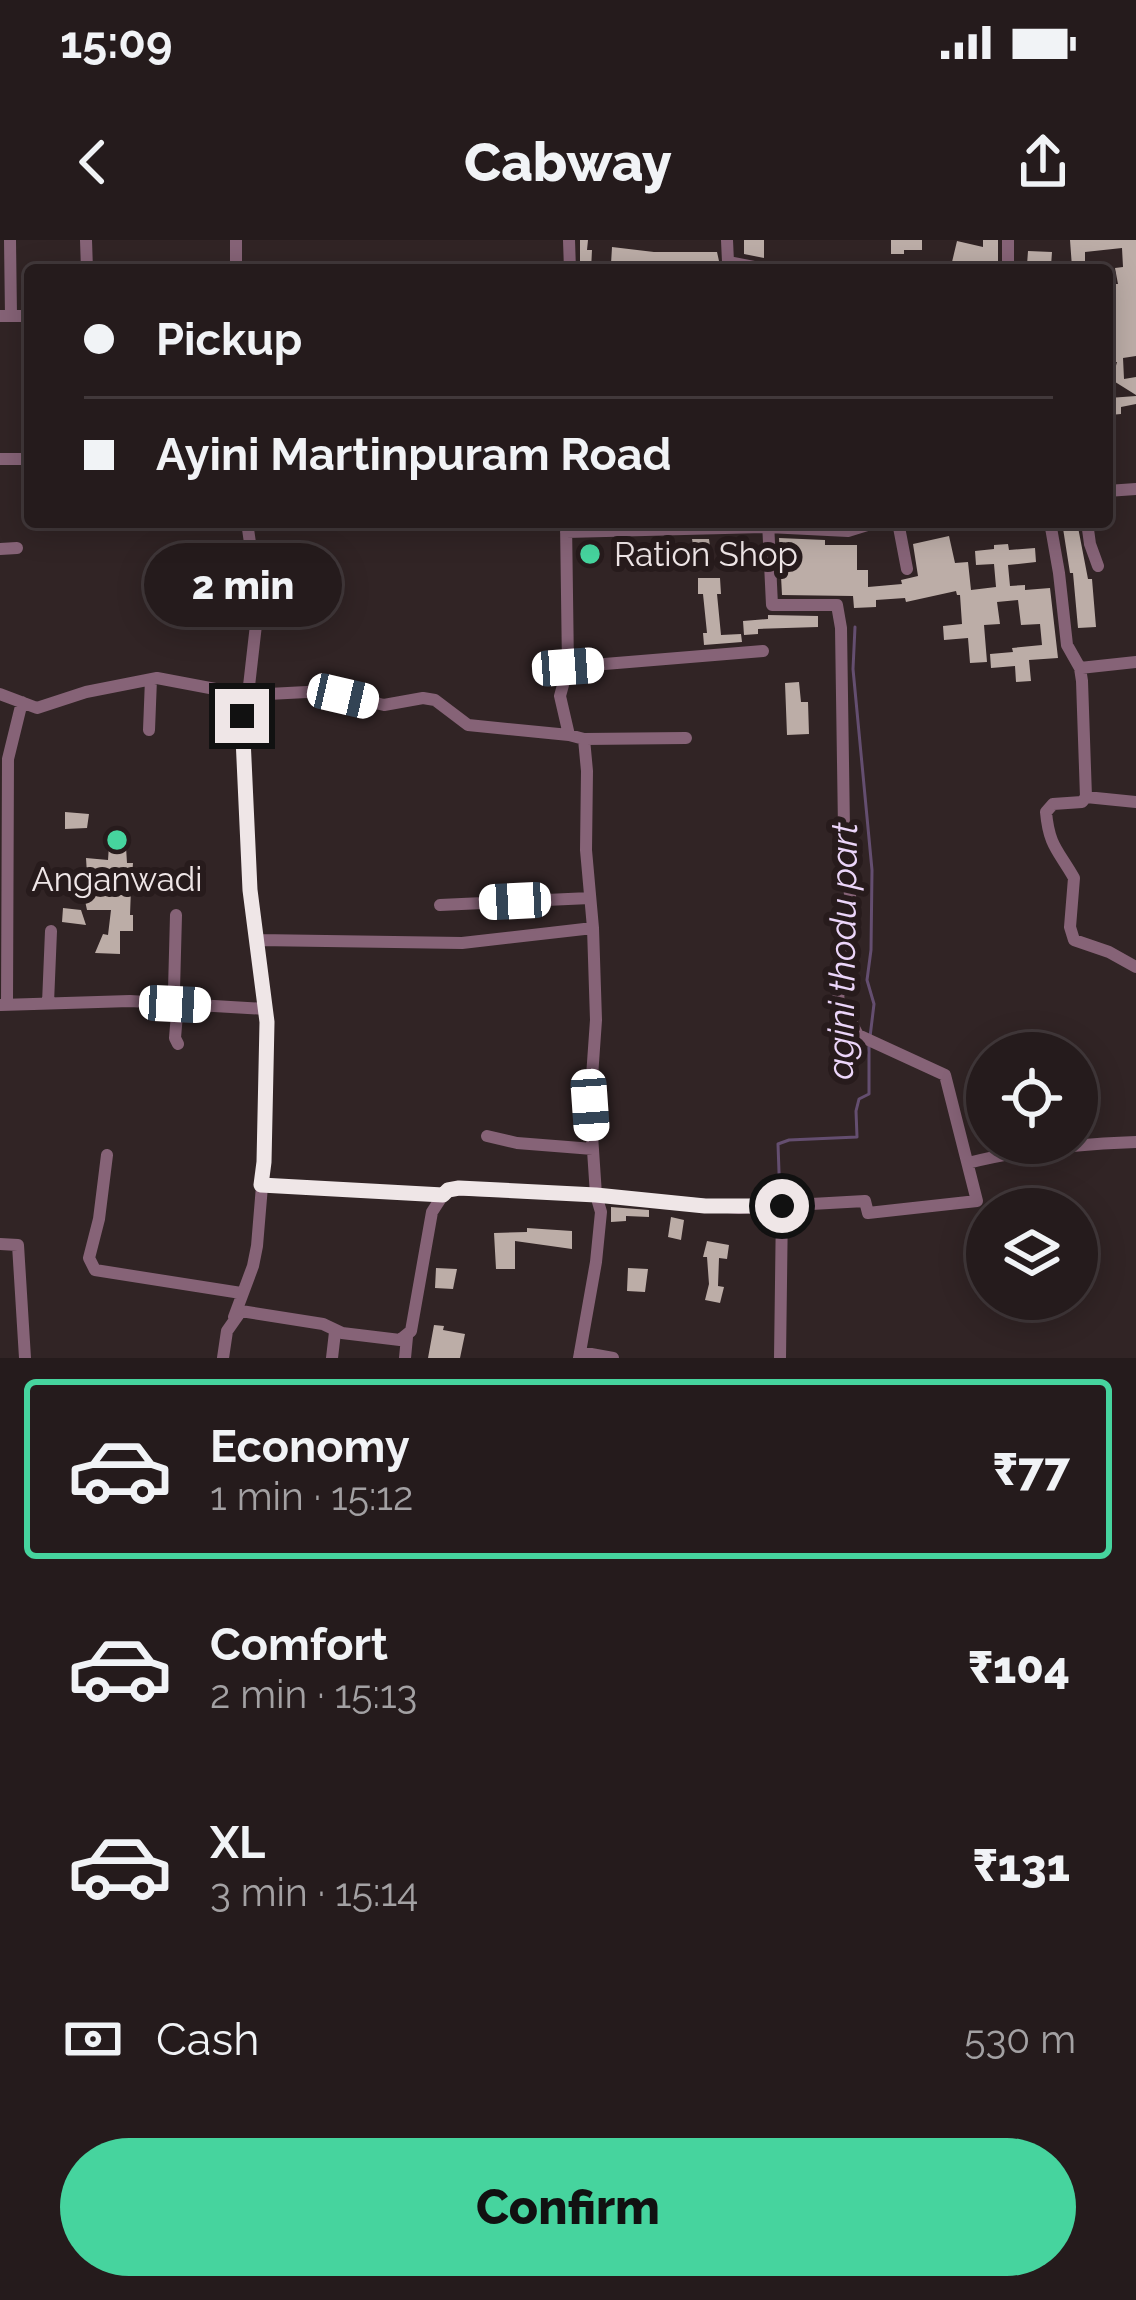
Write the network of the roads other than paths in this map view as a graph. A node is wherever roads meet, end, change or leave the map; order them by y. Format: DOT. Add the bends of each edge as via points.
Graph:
graph roads {
  1 [pos="10,240"];
  2 [pos="727,240"];
  3 [pos="738,264"];
  4 [pos="5,316"];
  5 [pos="249,528"];
  6 [pos="566,528"];
  7 [pos="768,528"];
  8 [pos="808,528"];
  9 [pos="858,528"];
  10 [pos="899,528"];
  11 [pos="1050,528"];
  12 [pos="1088,528"];
  13 [pos="16,548"];
  14 [pos="0,549"];
  15 [pos="1098,566"];
  16 [pos="907,569"];
  17 [pos="763,652"];
  18 [pos="1136,662"];
  19 [pos="568,667"];
  20 [pos="1080,668"];
  21 [pos="151,679"];
  22 [pos="0,694"];
  23 [pos="247,695"];
  24 [pos="22,702"];
  25 [pos="149,730"];
  26 [pos="569,734"];
  27 [pos="686,738"];
  28 [pos="584,740"];
  29 [pos="1086,797"];
  30 [pos="1136,802"];
  31 [pos="590,898"];
  32 [pos="440,904"];
  33 [pos="176,915"];
  34 [pos="593,928"];
  35 [pos="51,932"];
  36 [pos="258,940"];
  37 [pos="1136,968"];
  38 [pos="48,1003"];
  39 [pos="175,1004"];
  40 [pos="4,1005"];
  41 [pos="266,1010"];
  42 [pos="178,1044"];
  43 [pos="488,1136"];
  44 [pos="1136,1142"];
  45 [pos="1098,1143"];
  46 [pos="593,1148"];
  47 [pos="107,1155"];
  48 [pos="966,1155"];
  49 [pos="968,1164"];
  50 [pos="261,1185"];
  51 [pos="443,1195"];
  52 [pos="596,1195"];
  53 [pos="782,1206"];
  54 [pos="0,1244"];
  55 [pos="241,1293"];
  56 [pos="233,1320"];
  57 [pos="335,1331"];
  58 [pos="407,1337"];
  59 [pos="580,1355"];
  60 [pos="26,1358"];
  61 [pos="223,1358"];
  62 [pos="332,1358"];
  63 [pos="405,1358"];
  64 [pos="613,1358"];
  65 [pos="780,1358"];
  1 -- 4 [label="street"];
  2 -- 3 [label="street" via="728,262"];
  5 -- 23 [label="street" via="257,616"];
  6 -- 19 [label="street"];
  7 -- 48 [label="street" via="772,605 837,604 839,616 852,917 838,998 858,1035 945,1075"];
  8 -- 9 [label="street"];
  10 -- 16 [label="street"];
  11 -- 20 [label="street" via="1067,644"];
  12 -- 15 [label="street"];
  13 -- 14 [label="street"];
  17 -- 19 [label="street"];
  18 -- 20 [label="street"];
  19 -- 26 [label="street" via="560,695"];
  20 -- 29 [label="street"];
  21 -- 23 [label="street"];
  21 -- 24 [label="street" via="37,708"];
  21 -- 25 [label="street"];
  22 -- 24 [label="street"];
  23 -- 26 [label="street" via="326,691 384,705 423,698 468,725"];
  23 -- 36 [label="street"];
  24 -- 40 [label="street" via="8,759"];
  26 -- 28 [label="street"];
  27 -- 28 [label="street"];
  28 -- 31 [label="street"];
  29 -- 30 [label="street"];
  29 -- 37 [label="street" via="1046,812 1057,856 1074,878 1070,927 1074,940"];
  31 -- 32 [label="street"];
  31 -- 34 [label="street"];
  33 -- 39 [label="street"];
  34 -- 36 [label="street" via="462,943"];
  34 -- 46 [label="street"];
  35 -- 38 [label="street"];
  36 -- 41 [label="street"];
  38 -- 39 [label="street"];
  38 -- 40 [label="street"];
  39 -- 41 [label="street"];
  39 -- 42 [label="street"];
  41 -- 50 [label="street"];
  43 -- 46 [label="street"];
  44 -- 45 [label="street"];
  46 -- 52 [label="street"];
  47 -- 55 [label="street" via="88,1258 95,1270"];
  49 -- 53 [label="street" via="977,1201 868,1213 865,1201"];
  50 -- 51 [label="street"];
  50 -- 55 [label="street" via="257,1246"];
  51 -- 52 [label="street" via="459,1188"];
  51 -- 58 [label="street" via="432,1212"];
  52 -- 53 [label="street"];
  52 -- 59 [label="street" via="596,1262"];
  53 -- 65 [label="street"];
  54 -- 60 [label="street" via="18,1244"];
  55 -- 56 [label="street"];
  56 -- 57 [label="street" via="241,1311"];
  56 -- 61 [label="street"];
  57 -- 58 [label="street"];
  57 -- 62 [label="street"];
  58 -- 63 [label="street"];
  59 -- 64 [label="street"];
}
